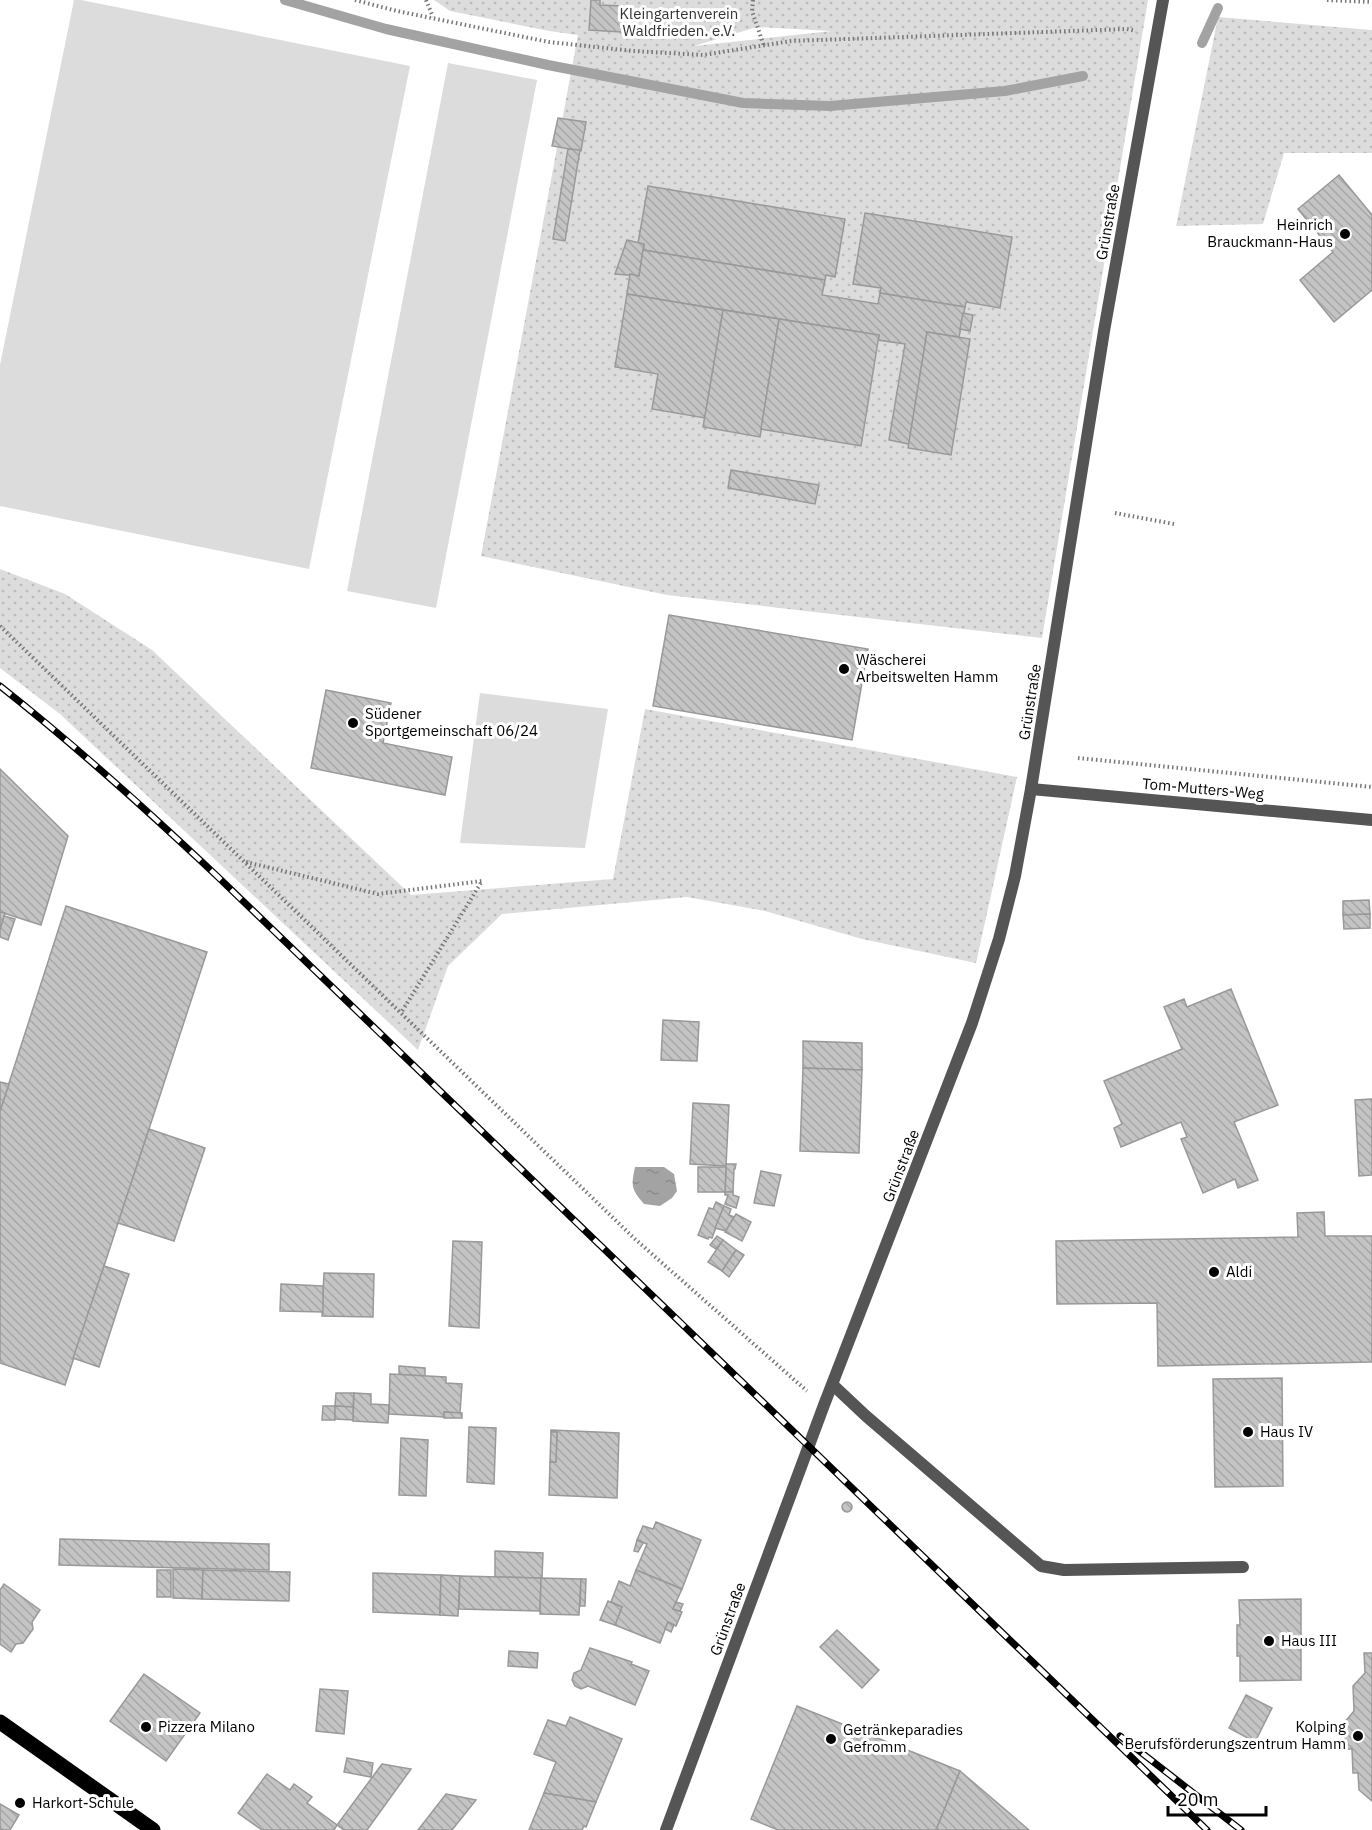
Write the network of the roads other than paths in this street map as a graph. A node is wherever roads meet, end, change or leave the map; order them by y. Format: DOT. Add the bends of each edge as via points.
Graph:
graph roads {
  1 [pos="1163,0"];
  2 [pos="1031,789"];
  3 [pos="1372,820"];
  4 [pos="833,1385"];
  5 [pos="1243,1567"];
  6 [pos="0,1722"];
  7 [pos="153,1830"];
  8 [pos="666,1830"];
  1 -- 2 [label="street, Grünstraße" via="1106,320"];
  2 -- 3 [label="street, Tom-Mutters-Weg"];
  2 -- 4 [label="street, Grünstraße" via="1012,886 981,999"];
  4 -- 5 [label="street" via="1041,1566 1064,1570"];
  4 -- 8 [label="street, Grünstraße"];
  6 -- 7 [label="main road"];
}
